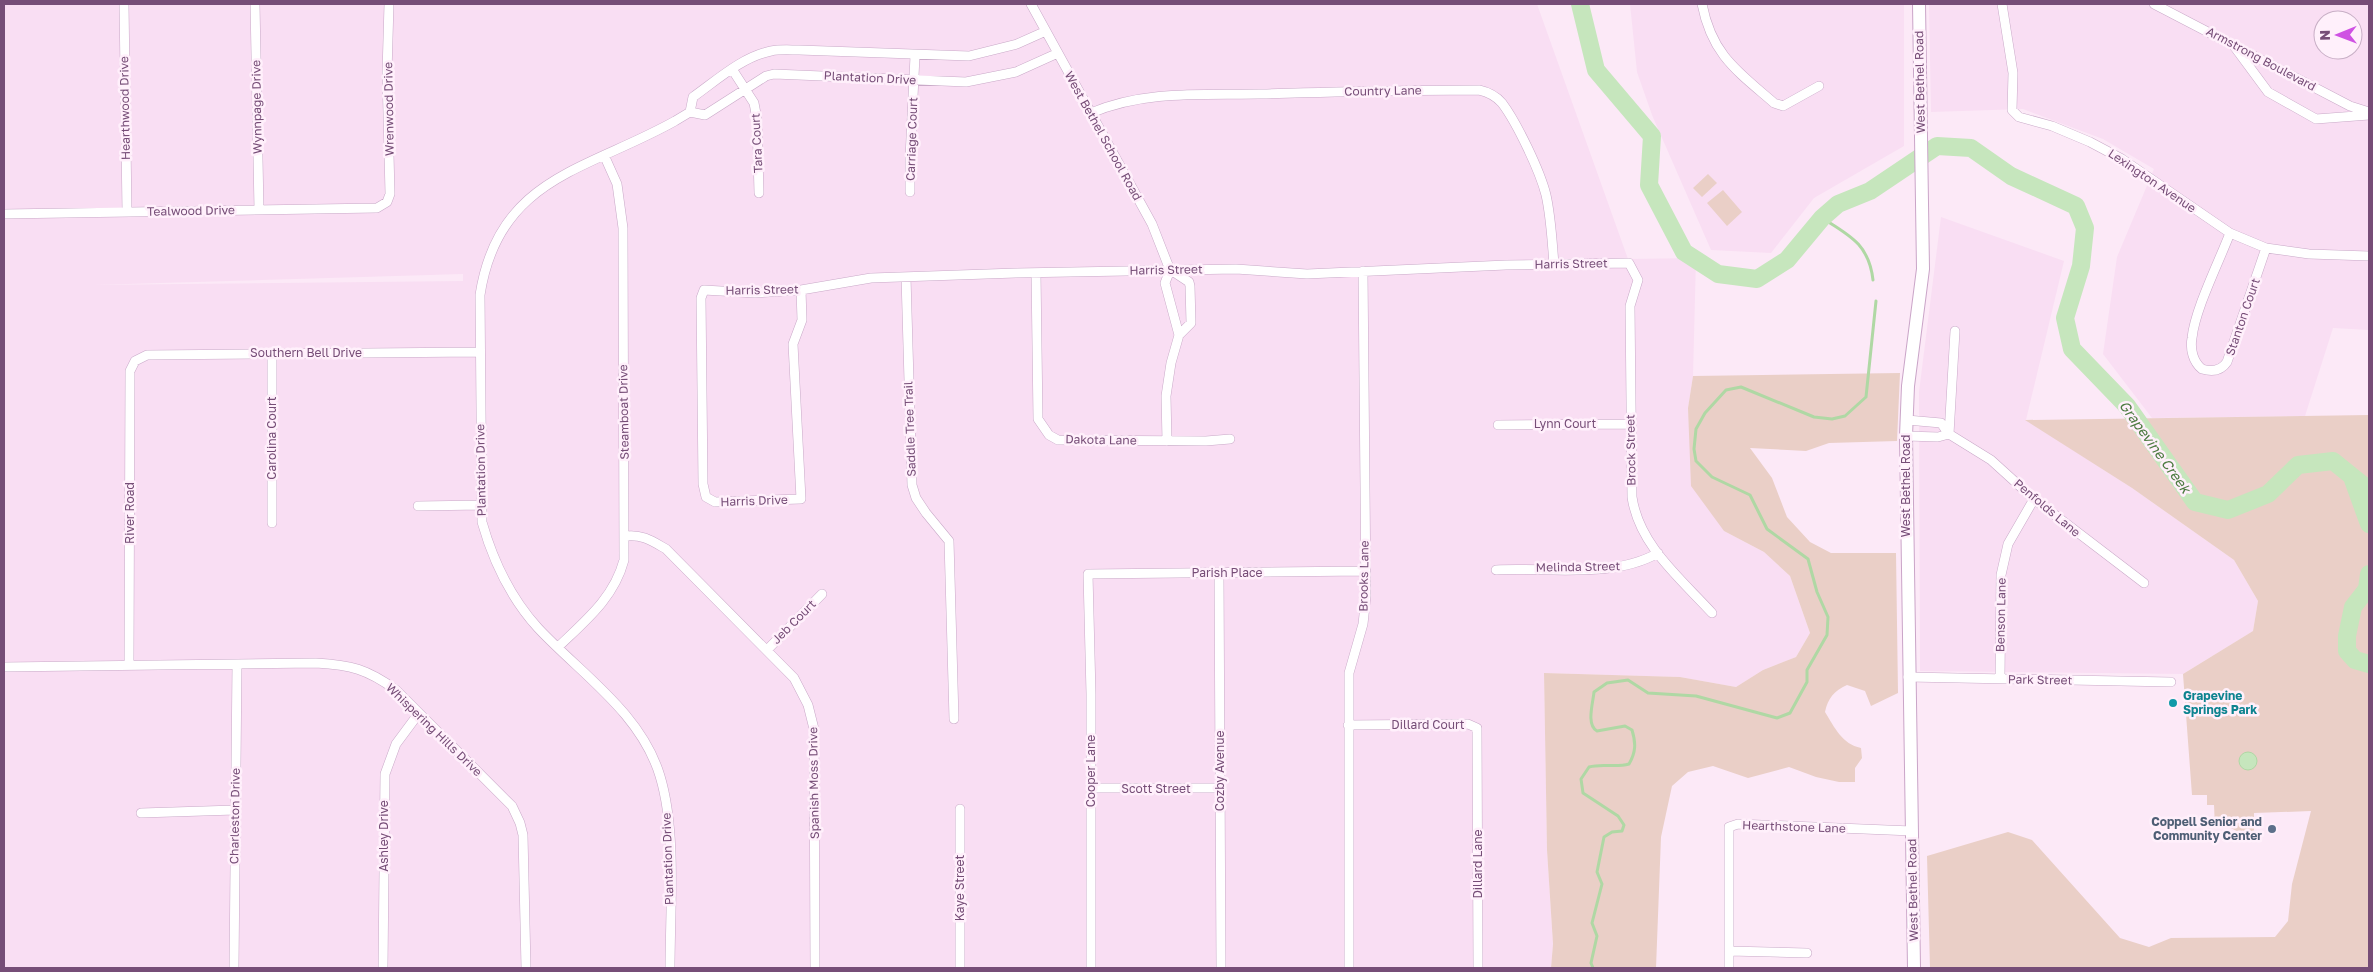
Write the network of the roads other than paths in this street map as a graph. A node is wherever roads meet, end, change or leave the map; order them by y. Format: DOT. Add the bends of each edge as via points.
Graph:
graph roads {
  1 [pos="124,4"];
  2 [pos="255,4"];
  3 [pos="389,4"];
  4 [pos="1031,4"];
  5 [pos="1702,4"];
  6 [pos="1920,4"];
  7 [pos="2002,4"];
  8 [pos="2154,4"];
  9 [pos="1046,31"];
  10 [pos="2232,44"];
  11 [pos="1058,53"];
  12 [pos="915,56"];
  13 [pos="732,69"];
  14 [pos="914,80"];
  15 [pos="1820,86"];
  16 [pos="746,89"];
  17 [pos="690,112"];
  18 [pos="2369,112"];
  19 [pos="1091,113"];
  20 [pos="2369,116"];
  21 [pos="604,155"];
  22 [pos="910,192"];
  23 [pos="759,193"];
  24 [pos="377,208"];
  25 [pos="259,210"];
  26 [pos="127,212"];
  27 [pos="4,214"];
  28 [pos="2230,233"];
  29 [pos="2266,248"];
  30 [pos="2369,256"];
  31 [pos="1629,263"];
  32 [pos="1554,264"];
  33 [pos="1170,270"];
  34 [pos="1363,271"];
  35 [pos="1036,273"];
  36 [pos="906,277"];
  37 [pos="704,290"];
  38 [pos="801,290"];
  39 [pos="1955,331"];
  40 [pos="1179,335"];
  41 [pos="479,352"];
  42 [pos="272,354"];
  43 [pos="135,361"];
  44 [pos="1906,420"];
  45 [pos="1498,424"];
  46 [pos="1631,424"];
  47 [pos="1949,434"];
  48 [pos="1906,436"];
  49 [pos="1230,438"];
  50 [pos="1167,441"];
  51 [pos="2034,499"];
  52 [pos="482,505"];
  53 [pos="418,506"];
  54 [pos="272,523"];
  55 [pos="626,536"];
  56 [pos="1658,553"];
  57 [pos="1496,570"];
  58 [pos="1365,571"];
  59 [pos="1088,574"];
  60 [pos="1219,574"];
  61 [pos="2144,583"];
  62 [pos="822,594"];
  63 [pos="1712,613"];
  64 [pos="558,647"];
  65 [pos="767,650"];
  66 [pos="237,664"];
  67 [pos="129,665"];
  68 [pos="4,667"];
  69 [pos="1908,677"];
  70 [pos="2000,679"];
  71 [pos="2171,682"];
  72 [pos="420,713"];
  73 [pos="954,719"];
  74 [pos="1348,725"];
  75 [pos="1478,759"];
  76 [pos="1092,788"];
  77 [pos="1220,788"];
  78 [pos="960,809"];
  79 [pos="234,810"];
  80 [pos="141,813"];
  81 [pos="1912,831"];
  82 [pos="1729,951"];
  83 [pos="1807,953"];
  84 [pos="234,968"];
  85 [pos="383,968"];
  86 [pos="526,968"];
  87 [pos="670,968"];
  88 [pos="815,968"];
  89 [pos="960,968"];
  90 [pos="1092,968"];
  91 [pos="1221,968"];
  92 [pos="1349,968"];
  93 [pos="1478,968"];
  94 [pos="1729,968"];
  95 [pos="1914,968"];
  1 -- 26 [label="street, Hearthwood Drive"];
  2 -- 25 [label="street, Wynnpage Drive"];
  3 -- 24 [label="street, Wrenwood Drive" via="390,194 386,202"];
  4 -- 9 [label="street, West Bethel School Road"];
  5 -- 15 [label="street" via="1711,38 1728,63 1774,104 1783,106"];
  6 -- 44 [label="main road, West Bethel Road" via="1923,269"];
  7 -- 28 [label="street, Lexington Avenue" via="2013,73 2012,110 2019,117 2060,129 2122,159"];
  8 -- 10 [label="street, Armstrong Boulevard"];
  9 -- 11 [label="street, West Bethel School Road"];
  9 -- 12 [label="street, Plantation Drive" via="1017,44 969,56"];
  10 -- 18 [label="street, Armstrong Boulevard" via="2350,106"];
  10 -- 20 [label="street" via="2268,92 2316,119"];
  11 -- 14 [label="street, Plantation Drive" via="1016,72 988,79"];
  11 -- 19 [label="street, West Bethel School Road"];
  12 -- 13 [label="street, Plantation Drive" via="774,51"];
  12 -- 14 [label="street, Carriage Court"];
  13 -- 16 [label="street, Tara Court"];
  13 -- 17 [label="street, Plantation Drive" via="693,96"];
  14 -- 16 [label="street, Plantation Drive" via="774,74"];
  14 -- 22 [label="street, Carriage Court"];
  16 -- 17 [label="street, Plantation Drive" via="705,115"];
  16 -- 23 [label="street, Tara Court" via="754,102 757,118"];
  17 -- 21 [label="street, Plantation Drive"];
  19 -- 32 [label="street, Country Lane" via="1113,104 1153,96 1480,90 1491,93 1502,103 1536,168 1545,193"];
  19 -- 33 [label="street, West Bethel School Road" via="1152,224"];
  21 -- 41 [label="street, Plantation Drive" via="550,182 528,198 500,233 482,277"];
  21 -- 55 [label="street, Steamboat Drive" via="617,184 623,228"];
  24 -- 25 [label="street, Tealwood Drive"];
  25 -- 26 [label="street, Tealwood Drive"];
  26 -- 27 [label="street, Tealwood Drive"];
  28 -- 29 [label="street, Lexington Avenue"];
  28 -- 29 [label="street, Stanton Court" via="2191,338 2194,359 2202,369 2218,370 2227,362"];
  29 -- 30 [label="street, Lexington Avenue" via="2309,254"];
  31 -- 32 [label="street, Harris Street"];
  31 -- 46 [label="street, Brock Street" via="1638,280 1630,306"];
  32 -- 34 [label="street, Harris Street"];
  33 -- 34 [label="street, Harris Street" via="1236,269 1307,274"];
  33 -- 35 [label="street, Harris Street"];
  33 -- 40 [label="street" via="1165,283"];
  33 -- 40 [label="street" via="1190,286 1191,323"];
  34 -- 58 [label="street, Brooks Lane"];
  35 -- 36 [label="street, Harris Street"];
  35 -- 50 [label="street, Dakota Lane" via="1038,419 1042,428 1058,440"];
  36 -- 38 [label="street, Harris Street" via="872,278"];
  36 -- 73 [label="street, Saddle Tree Trail" via="912,485 921,506 949,541"];
  37 -- 38 [label="street, Harris Street" via="755,293"];
  37 -- 38 [label="street, Harris Drive" via="701,298 703,484 706,497 715,502 801,499 793,344 802,320"];
  39 -- 47 [label="street"];
  40 -- 50 [label="street" via="1166,396"];
  41 -- 42 [label="street, Southern Bell Drive"];
  41 -- 52 [label="street, Plantation Drive"];
  42 -- 43 [label="street, Southern Bell Drive" via="146,355"];
  42 -- 54 [label="street, Carolina Court"];
  43 -- 67 [label="street, River Road" via="130,371"];
  44 -- 47 [label="street, Penfolds Lane" via="1941,423"];
  44 -- 48 [label="main road, West Bethel Road"];
  45 -- 46 [label="street, Lynn Court"];
  46 -- 56 [label="street, Brock Street" via="1634,514 1650,545"];
  47 -- 48 [label="street"];
  47 -- 51 [label="street, Penfolds Lane" via="1991,460"];
  48 -- 69 [label="main road, West Bethel Road"];
  49 -- 50 [label="street, Dakota Lane"];
  51 -- 61 [label="street, Penfolds Lane"];
  51 -- 70 [label="street, Benson Lane" via="2008,544 2002,575"];
  52 -- 53 [label="street"];
  52 -- 64 [label="street, Plantation Drive" via="482,522 501,575 516,600"];
  55 -- 64 [label="street, Steamboat Drive" via="623,566 609,596"];
  55 -- 65 [label="street, Spanish Moss Drive" via="646,538 666,549"];
  56 -- 57 [label="street, Melinda Street" via="1643,562 1613,569"];
  56 -- 63 [label="street, Brock Street"];
  58 -- 60 [label="street, Parish Place"];
  58 -- 74 [label="street, Brooks Lane" via="1363,624 1349,673"];
  59 -- 60 [label="street, Parish Place"];
  59 -- 76 [label="street, Cooper Lane"];
  60 -- 77 [label="street, Cozby Avenue"];
  62 -- 65 [label="street, Jeb Court"];
  64 -- 87 [label="street, Plantation Drive" via="614,702 639,733 660,775 667,812"];
  65 -- 88 [label="street, Spanish Moss Drive" via="794,678 808,705 814,729"];
  66 -- 67 [label="street, Whispering Hills Drive"];
  66 -- 72 [label="street, Whispering Hills Drive" via="316,663 357,668 374,674"];
  66 -- 79 [label="street, Charleston Drive"];
  67 -- 68 [label="street, Whispering Hills Drive"];
  69 -- 70 [label="street, Park Street"];
  69 -- 81 [label="main road, West Bethel Road"];
  70 -- 71 [label="street, Park Street"];
  72 -- 85 [label="street, Ashley Drive" via="396,744 385,774"];
  72 -- 86 [label="street, Whispering Hills Drive" via="512,806 520,823 525,857"];
  74 -- 75 [label="street, Dillard Court" via="1468,724 1477,728"];
  74 -- 92 [label="street, Brooks Lane"];
  75 -- 93 [label="street, Dillard Lane"];
  76 -- 77 [label="street, Scott Street"];
  76 -- 90 [label="street, Cooper Lane"];
  77 -- 91 [label="street, Cozby Avenue"];
  78 -- 89 [label="street, Kaye Street"];
  79 -- 80 [label="street"];
  79 -- 84 [label="street, Charleston Drive"];
  81 -- 82 [label="street, Hearthstone Lane" via="1738,824 1729,827"];
  81 -- 95 [label="main road, West Bethel Road"];
  82 -- 83 [label="street"];
  82 -- 94 [label="street, Hearthstone Lane"];
}
